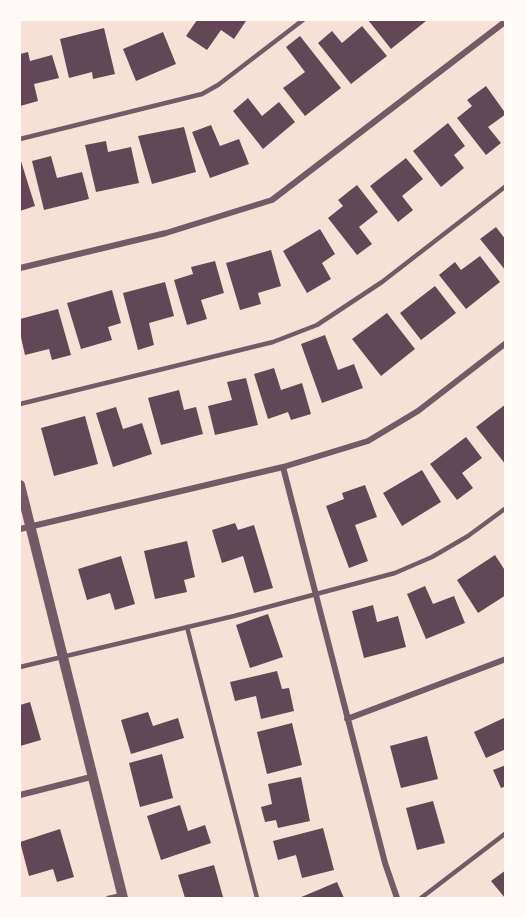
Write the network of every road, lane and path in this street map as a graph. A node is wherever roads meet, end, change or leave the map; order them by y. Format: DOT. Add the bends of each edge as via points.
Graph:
graph roads {
  1 [pos="303,20"];
  2 [pos="506,21"];
  3 [pos="20,139"];
  4 [pos="506,186"];
  5 [pos="20,268"];
  6 [pos="506,343"];
  7 [pos="20,404"];
  8 [pos="284,467"];
  9 [pos="20,485"];
  10 [pos="506,508"];
  11 [pos="25,527"];
  12 [pos="316,594"];
  13 [pos="187,627"];
  14 [pos="62,657"];
  15 [pos="506,658"];
  16 [pos="20,667"];
  17 [pos="347,719"];
  18 [pos="91,777"];
  19 [pos="20,795"];
  20 [pos="506,834"];
  21 [pos="122,897"];
  22 [pos="108,898"];
  23 [pos="257,898"];
  24 [pos="397,898"];
  25 [pos="421,898"];
  1 -- 3 [label="lane" via="202,93"];
  2 -- 5 [label="street" via="272,200 166,233"];
  4 -- 7 [label="lane" via="373,288 316,325 273,342"];
  6 -- 8 [label="street" via="418,411 368,441"];
  8 -- 11 [label="street"];
  8 -- 12 [label="street"];
  9 -- 11 [label="street"];
  10 -- 12 [label="lane" via="432,557 395,573"];
  11 -- 14 [label="street"];
  12 -- 13 [label="lane"];
  12 -- 17 [label="street"];
  13 -- 14 [label="lane"];
  13 -- 23 [label="lane"];
  14 -- 16 [label="lane"];
  14 -- 18 [label="street"];
  15 -- 17 [label="street"];
  17 -- 24 [label="street"];
  18 -- 19 [label="street"];
  18 -- 21 [label="street"];
  20 -- 25 [label="lane"];
  21 -- 22 [label="lane"];
}
